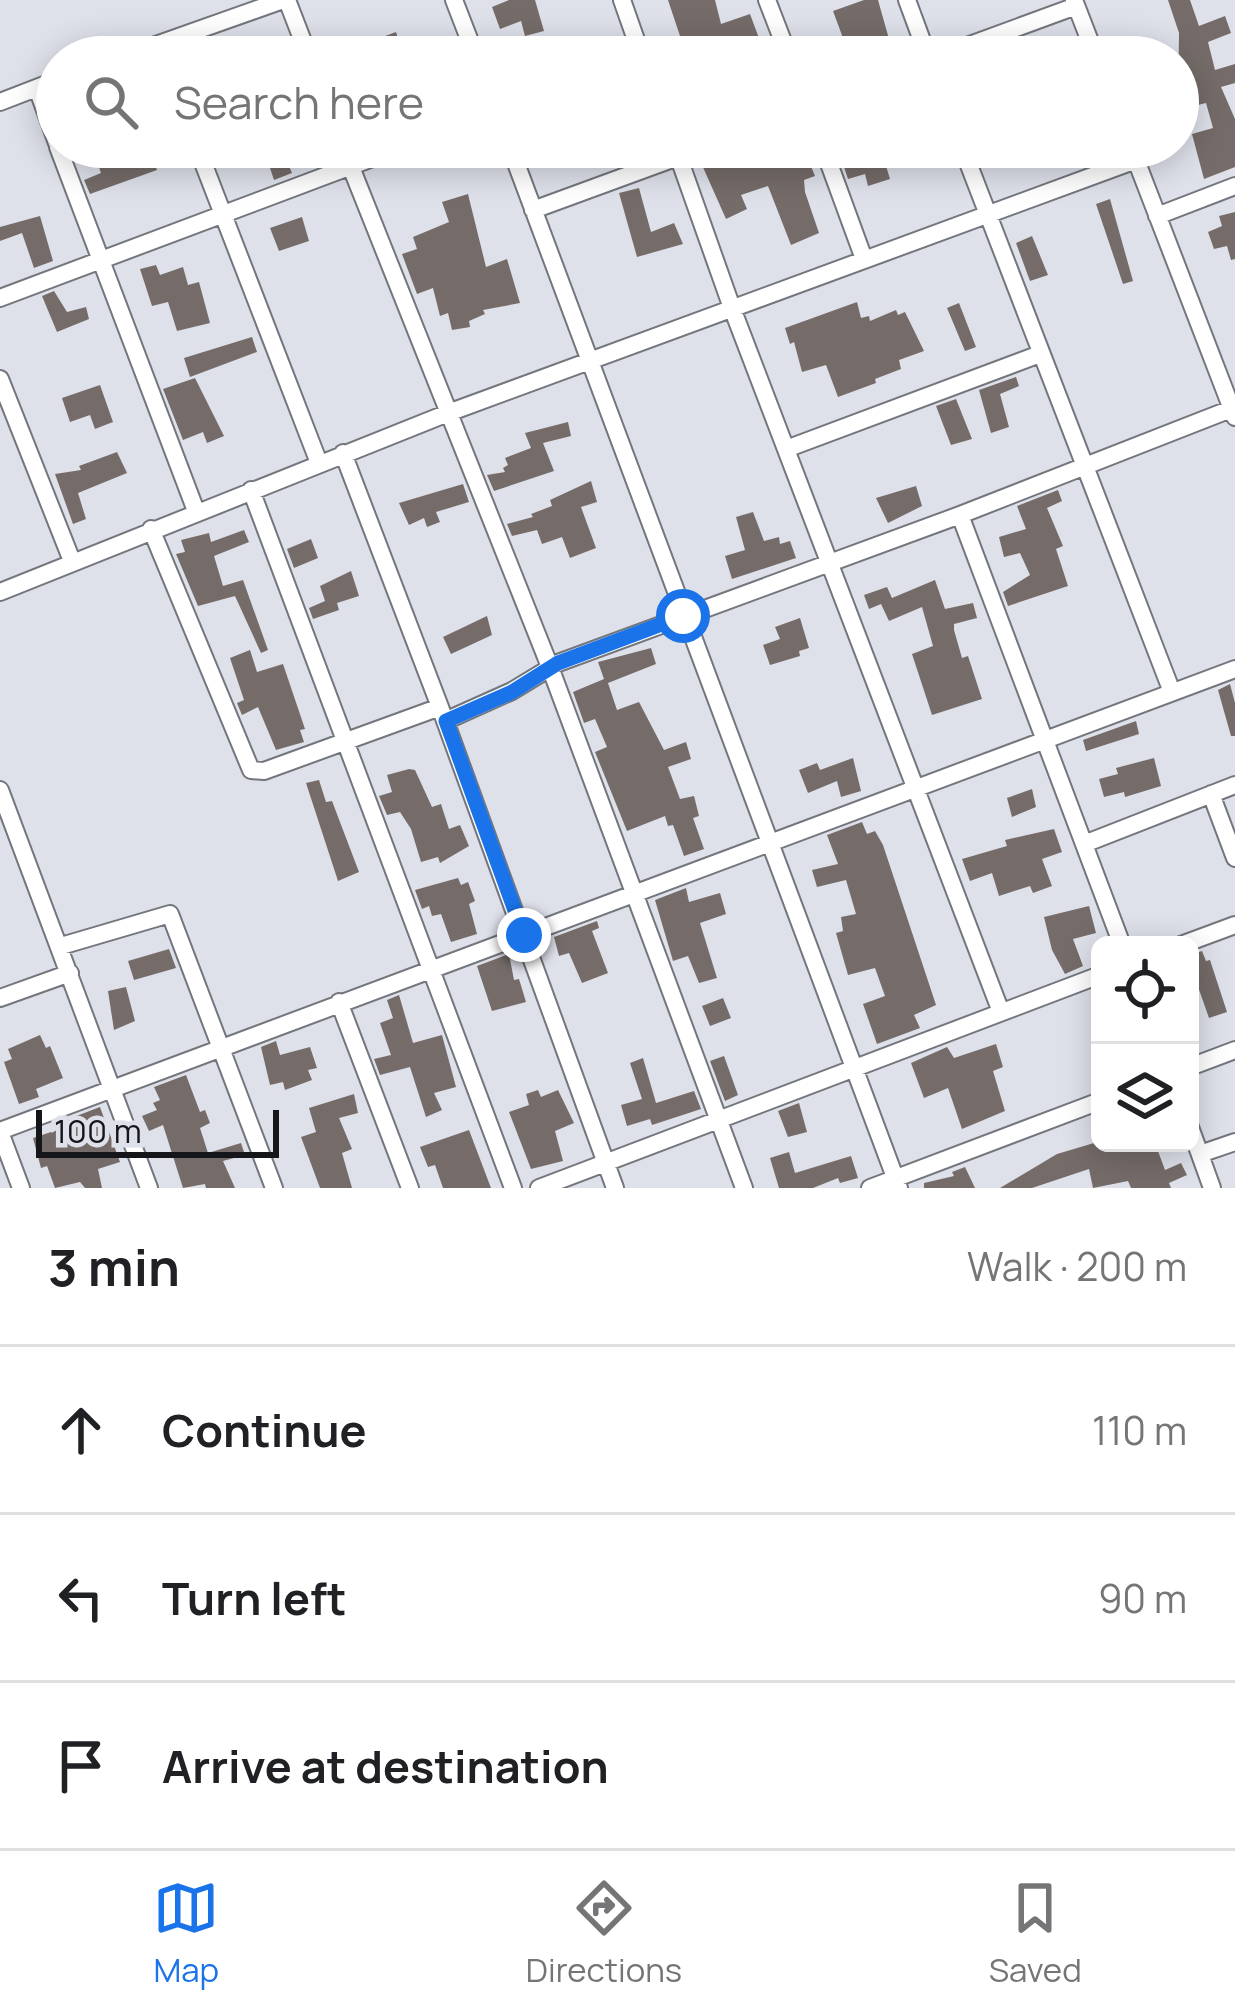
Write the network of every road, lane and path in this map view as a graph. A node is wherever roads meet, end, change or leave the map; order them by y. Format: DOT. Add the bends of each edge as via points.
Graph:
graph roads {
  1 [pos="285,0"];
  2 [pos="454,0"];
  3 [pos="622,0"];
  4 [pos="767,0"];
  5 [pos="907,0"];
  6 [pos="1075,3"];
  7 [pos="196,36"];
  8 [pos="300,36"];
  9 [pos="468,36"];
  10 [pos="635,36"];
  11 [pos="781,36"];
  12 [pos="920,36"];
  13 [pos="991,36"];
  14 [pos="1088,36"];
  15 [pos="36,88"];
  16 [pos="0,102"];
  17 [pos="66,168"];
  18 [pos="205,168"];
  19 [pos="346,168"];
  20 [pos="352,168"];
  21 [pos="518,168"];
  22 [pos="637,168"];
  23 [pos="682,168"];
  24 [pos="831,168"];
  25 [pos="970,168"];
  26 [pos="1099,168"];
  27 [pos="1138,168"];
  28 [pos="1235,187"];
  29 [pos="533,210"];
  30 [pos="222,213"];
  31 [pos="987,214"];
  32 [pos="1157,216"];
  33 [pos="865,259"];
  34 [pos="100,260"];
  35 [pos="0,298"];
  36 [pos="732,308"];
  37 [pos="1040,354"];
  38 [pos="591,359"];
  39 [pos="0,379"];
  40 [pos="448,413"];
  41 [pos="1233,414"];
  42 [pos="786,449"];
  43 [pos="343,453"];
  44 [pos="319,463"];
  45 [pos="1083,468"];
  46 [pos="251,490"];
  47 [pos="196,511"];
  48 [pos="960,515"];
  49 [pos="151,529"];
  50 [pos="72,561"];
  51 [pos="830,564"];
  52 [pos="0,592"];
  53 [pos="683,616"];
  54 [pos="550,667"];
  55 [pos="1235,669"];
  56 [pos="1172,692"];
  57 [pos="443,714"];
  58 [pos="1043,738"];
  59 [pos="347,742"];
  60 [pos="1235,785"];
  61 [pos="914,788"];
  62 [pos="0,790"];
  63 [pos="1211,794"];
  64 [pos="4,810"];
  65 [pos="767,843"];
  66 [pos="1084,844"];
  67 [pos="1235,858"];
  68 [pos="634,894"];
  69 [pos="1235,925"];
  70 [pos="524,935"];
  71 [pos="1119,936"];
  72 [pos="1199,938"];
  73 [pos="61,946"];
  74 [pos="431,968"];
  75 [pos="70,974"];
  76 [pos="1091,978"];
  77 [pos="0,998"];
  78 [pos="339,1002"];
  79 [pos="1001,1012"];
  80 [pos="219,1049"];
  81 [pos="1235,1051"];
  82 [pos="1199,1064"];
  83 [pos="854,1070"];
  84 [pos="114,1090"];
  85 [pos="1091,1105"];
  86 [pos="718,1120"];
  87 [pos="0,1131"];
  88 [pos="1235,1142"];
  89 [pos="1200,1154"];
  90 [pos="606,1163"];
  91 [pos="897,1183"];
  92 [pos="21,1188"];
  93 [pos="149,1188"];
  94 [pos="274,1188"];
  95 [pos="410,1188"];
  96 [pos="513,1188"];
  97 [pos="538,1188"];
  98 [pos="616,1188"];
  99 [pos="744,1188"];
  100 [pos="870,1188"];
  101 [pos="1212,1188"];
  1 -- 7 [label="street"];
  1 -- 8 [label="street"];
  2 -- 9 [label="street"];
  3 -- 10 [label="street"];
  4 -- 11 [label="street"];
  5 -- 12 [label="street"];
  6 -- 13 [label="street"];
  6 -- 14 [label="street"];
  15 -- 16 [label="street"];
  17 -- 34 [label="street"];
  18 -- 30 [label="street"];
  19 -- 30 [label="street"];
  20 -- 40 [label="street"];
  21 -- 29 [label="street"];
  22 -- 29 [label="street"];
  23 -- 36 [label="street"];
  24 -- 33 [label="street"];
  25 -- 31 [label="street"];
  26 -- 31 [label="street"];
  27 -- 32 [label="street"];
  28 -- 32 [label="street"];
  29 -- 38 [label="street"];
  30 -- 34 [label="street"];
  30 -- 44 [label="street"];
  31 -- 33 [label="street"];
  31 -- 37 [label="street"];
  32 -- 41 [label="street"];
  33 -- 36 [label="street"];
  34 -- 35 [label="street"];
  34 -- 47 [label="street"];
  36 -- 38 [label="street"];
  36 -- 42 [label="street"];
  37 -- 42 [label="street"];
  37 -- 45 [label="street"];
  38 -- 40 [label="street"];
  38 -- 53 [label="street"];
  39 -- 50 [label="street"];
  40 -- 43 [label="street"];
  40 -- 54 [label="street"];
  41 -- 45 [label="street"];
  42 -- 51 [label="street"];
  43 -- 44 [label="street"];
  43 -- 57 [label="street"];
  44 -- 46 [label="street"];
  45 -- 48 [label="street"];
  45 -- 56 [label="street"];
  46 -- 47 [label="street"];
  46 -- 59 [label="street"];
  47 -- 49 [label="street"];
  48 -- 51 [label="street"];
  48 -- 58 [label="street"];
  49 -- 50 [label="street"];
  49 -- 59 [label="street" via="251,770"];
  50 -- 52 [label="street"];
  51 -- 53 [label="street"];
  51 -- 61 [label="street"];
  53 -- 54 [label="street"];
  53 -- 65 [label="street"];
  54 -- 57 [label="street" via="512,692"];
  54 -- 68 [label="street"];
  55 -- 56 [label="street"];
  56 -- 58 [label="street"];
  57 -- 59 [label="street"];
  57 -- 70 [label="street"];
  58 -- 61 [label="street"];
  58 -- 66 [label="street"];
  59 -- 74 [label="street"];
  60 -- 63 [label="street"];
  61 -- 65 [label="street"];
  61 -- 79 [label="street"];
  62 -- 64 [label="street"];
  63 -- 66 [label="street"];
  63 -- 67 [label="street"];
  64 -- 73 [label="street"];
  65 -- 68 [label="street"];
  65 -- 83 [label="street"];
  66 -- 71 [label="street"];
  68 -- 70 [label="street"];
  68 -- 86 [label="street"];
  69 -- 72 [label="street"];
  70 -- 74 [label="street"];
  70 -- 90 [label="street"];
  73 -- 75 [label="street"];
  73 -- 80 [label="street" via="170,914"];
  74 -- 78 [label="street"];
  74 -- 96 [label="street"];
  75 -- 77 [label="street"];
  75 -- 84 [label="street"];
  76 -- 79 [label="street"];
  78 -- 80 [label="street"];
  78 -- 95 [label="street"];
  79 -- 83 [label="street"];
  80 -- 84 [label="street"];
  80 -- 94 [label="street"];
  81 -- 82 [label="street"];
  83 -- 86 [label="street"];
  83 -- 91 [label="street"];
  84 -- 87 [label="street"];
  84 -- 93 [label="street"];
  85 -- 91 [label="street"];
  86 -- 90 [label="street"];
  86 -- 99 [label="street"];
  87 -- 92 [label="street"];
  88 -- 89 [label="street"];
  89 -- 101 [label="street"];
  90 -- 97 [label="street"];
  90 -- 98 [label="street"];
  91 -- 100 [label="street"];
}
